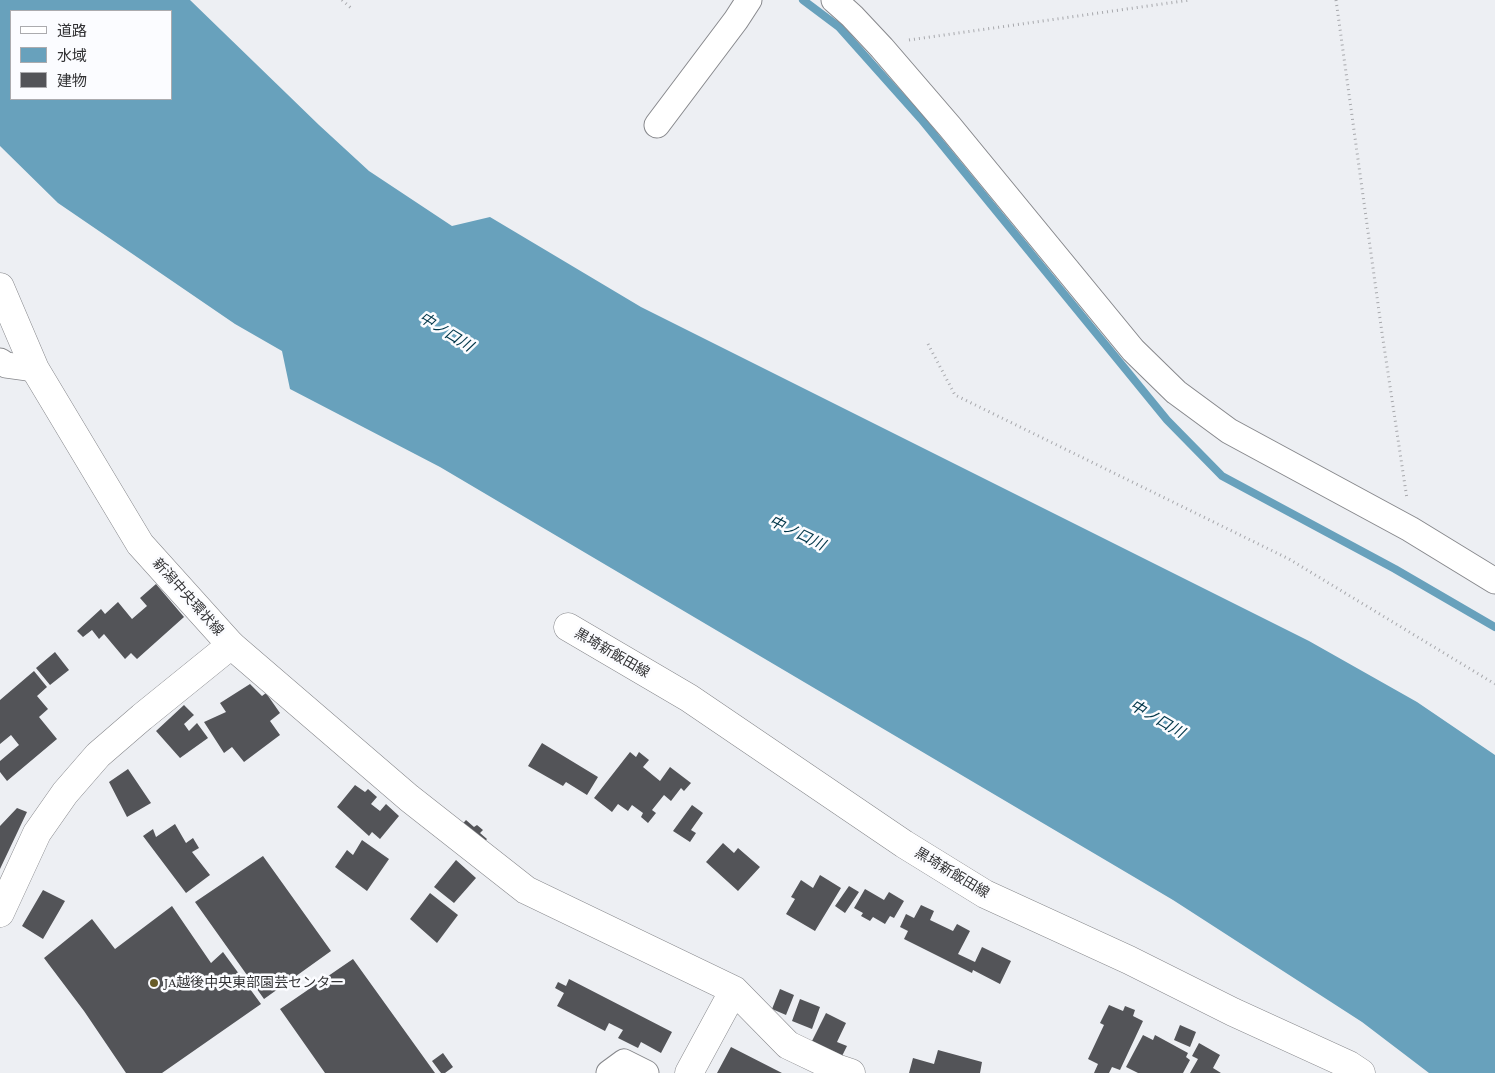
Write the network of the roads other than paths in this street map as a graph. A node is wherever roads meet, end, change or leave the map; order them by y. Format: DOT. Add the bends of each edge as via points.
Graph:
graph roads {
  1 [pos="749,0"];
  2 [pos="834,0"];
  3 [pos="657,125"];
  4 [pos="0,287"];
  5 [pos="0,361"];
  6 [pos="35,368"];
  7 [pos="1495,581"];
  8 [pos="568,627"];
  9 [pos="231,645"];
  10 [pos="0,913"];
  11 [pos="734,990"];
  12 [pos="609,1073"];
  13 [pos="646,1073"];
  14 [pos="689,1073"];
  15 [pos="851,1073"];
  16 [pos="1361,1073"];
  1 -- 3 [label="street"];
  2 -- 7 [label="street" via="882,48 1133,350 1176,392 1229,431 1410,529"];
  4 -- 6 [label="main road, 新潟中央環状線"];
  5 -- 6 [label="street" via="6,365"];
  6 -- 9 [label="main road, 新潟中央環状線" via="140,544"];
  8 -- 16 [label="main road, 黒埼新飯田線" via="689,698 904,844 985,894"];
  9 -- 10 [label="main road, 新潟中央環状線" via="98,755 37,833"];
  9 -- 11 [label="main road" via="408,798 526,890"];
  11 -- 14 [label="main road"];
  11 -- 15 [label="main road" via="788,1045"];
  12 -- 13 [label="street" via="624,1062"];
}
